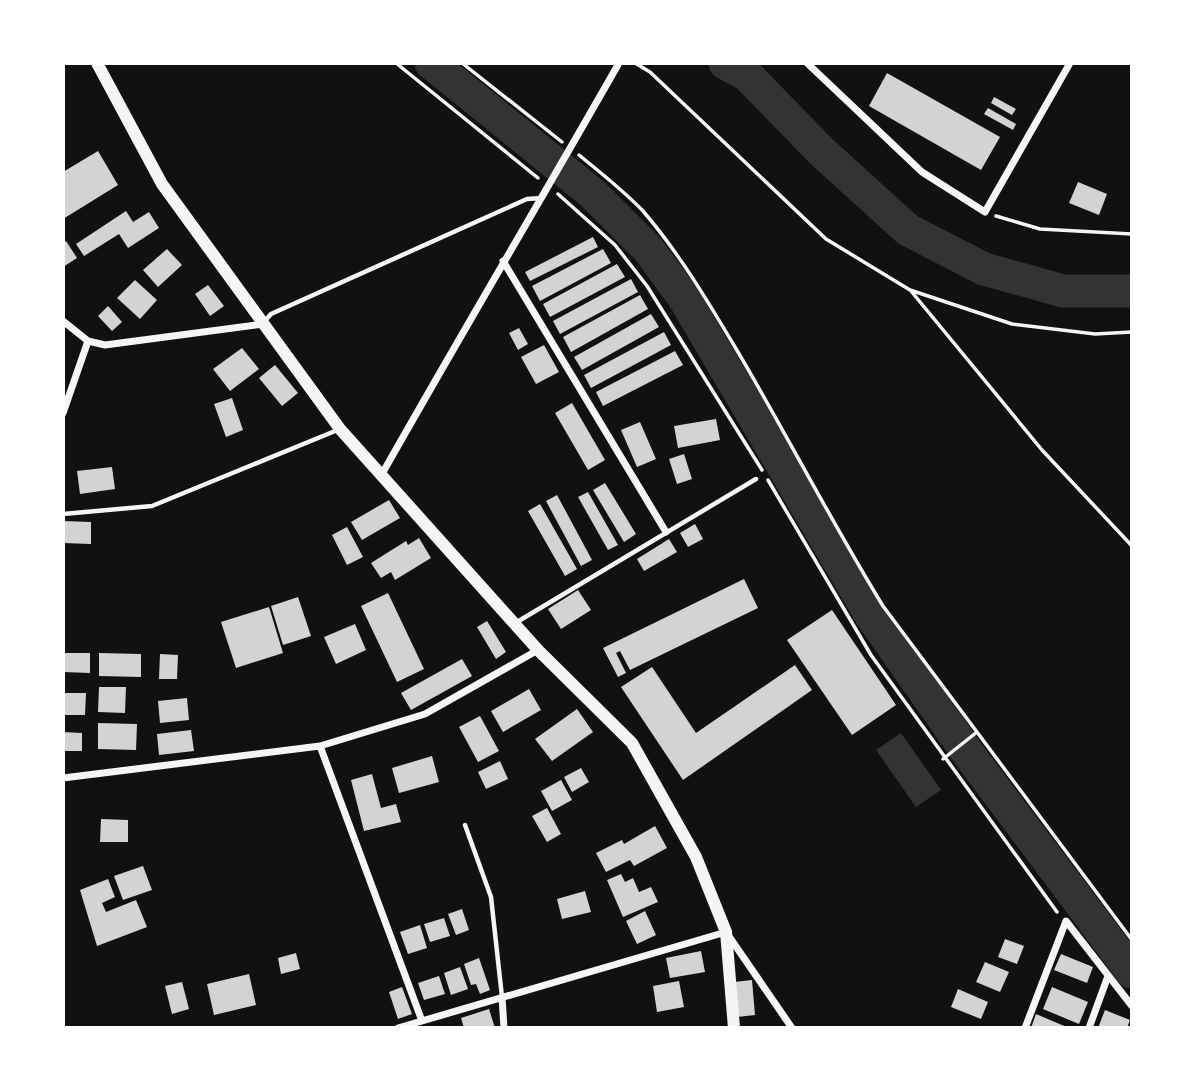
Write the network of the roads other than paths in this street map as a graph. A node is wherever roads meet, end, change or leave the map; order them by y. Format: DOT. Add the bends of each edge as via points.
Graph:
graph roads {
  1 [pos="619,63"];
  2 [pos="807,63"];
  3 [pos="1070,63"];
  4 [pos="103,66"];
  5 [pos="543,198"];
  6 [pos="503,261"];
  7 [pos="63,321"];
  8 [pos="263,324"];
  9 [pos="88,341"];
  10 [pos="63,413"];
  11 [pos="340,429"];
  12 [pos="382,474"];
  13 [pos="756,479"];
  14 [pos="63,514"];
  15 [pos="666,532"];
  16 [pos="516,623"];
  17 [pos="538,650"];
  18 [pos="320,746"];
  19 [pos="63,778"];
  20 [pos="465,825"];
  21 [pos="726,932"];
  22 [pos="1108,976"];
  23 [pos="502,997"];
  24 [pos="1132,1006"];
  25 [pos="422,1021"];
  26 [pos="398,1028"];
  27 [pos="504,1028"];
  28 [pos="734,1028"];
  29 [pos="792,1028"];
  30 [pos="1025,1028"];
  31 [pos="1089,1028"];
  1 -- 5 [label="street"];
  2 -- 3 [label="street" via="922,172 985,212"];
  4 -- 8 [label="street" via="162,184"];
  5 -- 6 [label="street"];
  5 -- 8 [label="lane" via="527,199 295,303 271,314"];
  6 -- 12 [label="street"];
  6 -- 15 [label="street"];
  7 -- 9 [label="street"];
  8 -- 9 [label="street" via="105,345"];
  8 -- 11 [label="street"];
  9 -- 10 [label="street"];
  11 -- 12 [label="street"];
  11 -- 14 [label="lane" via="152,506"];
  12 -- 16 [label="street"];
  13 -- 15 [label="lane"];
  15 -- 16 [label="lane"];
  16 -- 17 [label="street"];
  17 -- 18 [label="street" via="425,714"];
  17 -- 21 [label="street" via="632,743 696,857"];
  18 -- 19 [label="street"];
  18 -- 25 [label="street"];
  20 -- 23 [label="lane" via="491,897"];
  21 -- 23 [label="street"];
  21 -- 28 [label="street"];
  21 -- 29 [label="street"];
  22 -- 24 [label="street"];
  22 -- 30 [label="street" via="1066,921"];
  22 -- 31 [label="street"];
  23 -- 25 [label="street"];
  23 -- 27 [label="street"];
  25 -- 26 [label="street"];
}
